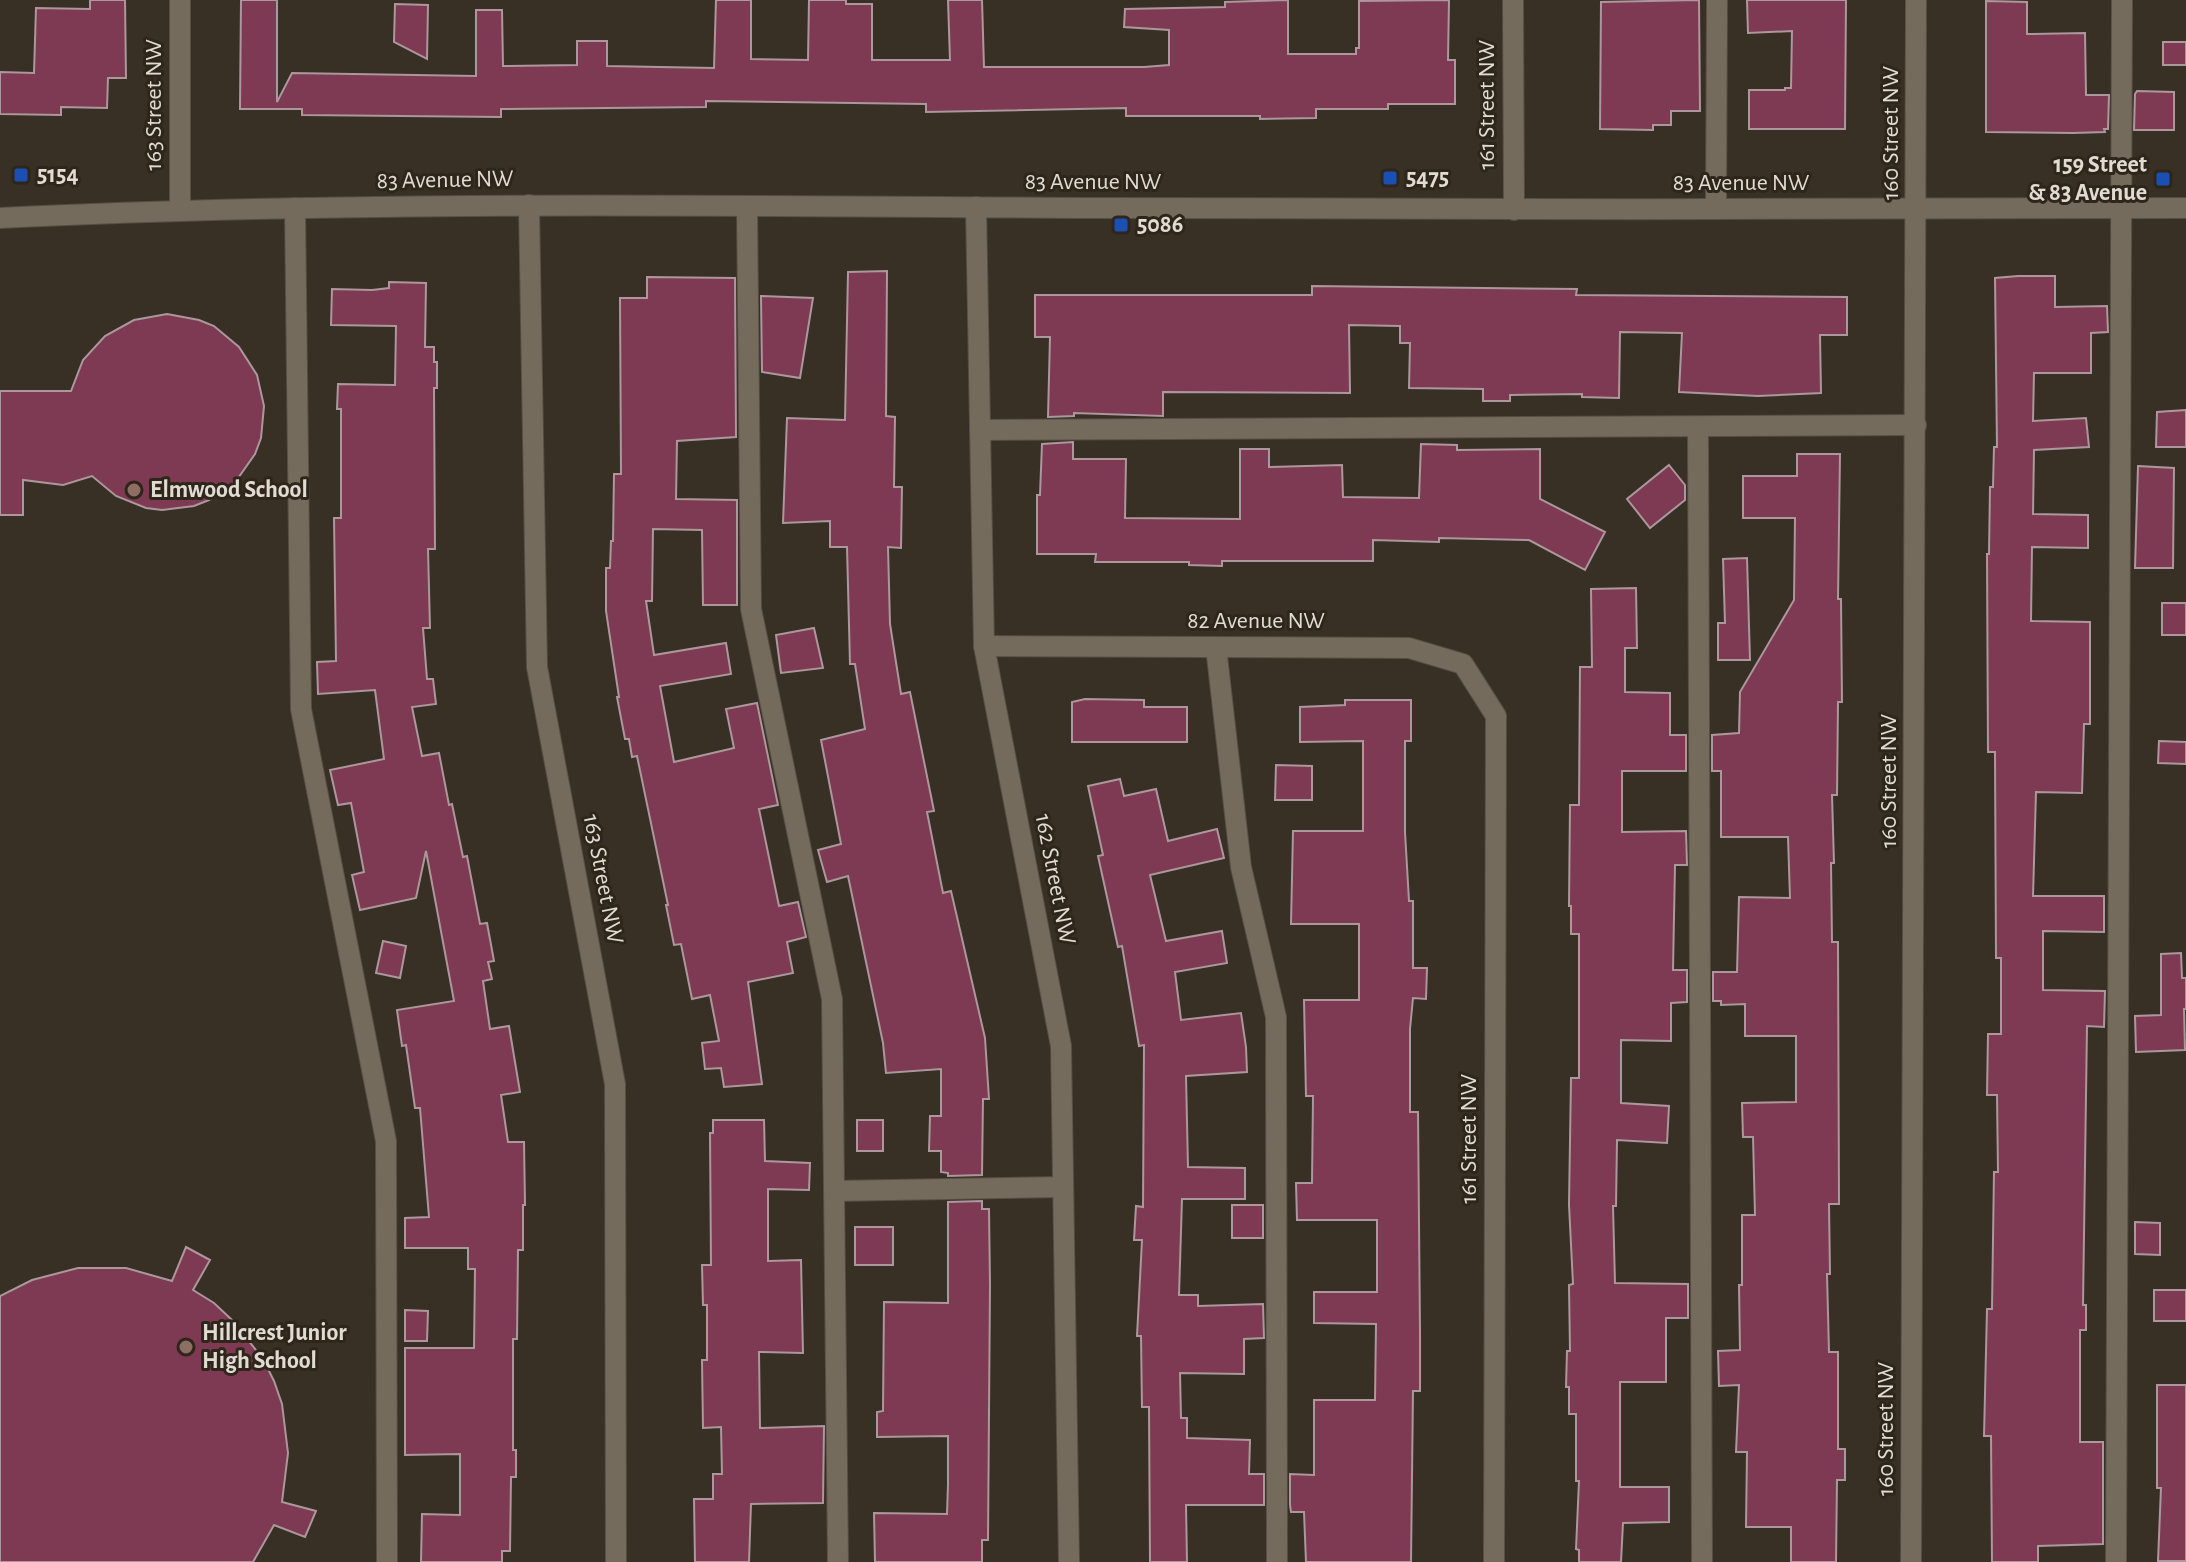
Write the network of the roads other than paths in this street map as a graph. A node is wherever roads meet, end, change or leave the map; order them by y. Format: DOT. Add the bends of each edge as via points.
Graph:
graph roads {
  1 [pos="180,0"];
  2 [pos="1513,0"];
  3 [pos="1717,0"];
  4 [pos="1916,0"];
  5 [pos="2122,0"];
  6 [pos="529,205"];
  7 [pos="747,206"];
  8 [pos="976,207"];
  9 [pos="295,208"];
  10 [pos="2123,208"];
  11 [pos="2186,208"];
  12 [pos="180,209"];
  13 [pos="1716,209"];
  14 [pos="1917,209"];
  15 [pos="1514,210"];
  16 [pos="0,218"];
  17 [pos="1916,425"];
  18 [pos="1698,427"];
  19 [pos="980,430"];
  20 [pos="984,646"];
  21 [pos="1216,647"];
  22 [pos="1496,716"];
  23 [pos="1063,1187"];
  24 [pos="834,1191"];
  25 [pos="387,1562"];
  26 [pos="616,1562"];
  27 [pos="838,1562"];
  28 [pos="1069,1562"];
  29 [pos="1277,1562"];
  30 [pos="1494,1562"];
  31 [pos="1702,1562"];
  32 [pos="1911,1562"];
  33 [pos="2116,1562"];
  1 -- 12 [label="street, 163 Street NW"];
  2 -- 15 [label="street, 161 Street NW"];
  3 -- 13 [label="street"];
  4 -- 14 [label="street, 160 Street NW"];
  5 -- 10 [label="street"];
  6 -- 7 [label="street, 83 Avenue NW"];
  6 -- 9 [label="street, 83 Avenue NW"];
  6 -- 26 [label="street, 163 Street NW" via="537,667 615,1084"];
  7 -- 8 [label="street, 83 Avenue NW"];
  7 -- 24 [label="street" via="751,609 832,999"];
  8 -- 15 [label="street, 83 Avenue NW"];
  8 -- 19 [label="street, 162 Street NW"];
  9 -- 12 [label="street, 83 Avenue NW"];
  9 -- 25 [label="street" via="301,709 386,1141"];
  10 -- 11 [label="street, 83 Avenue NW"];
  10 -- 14 [label="street, 83 Avenue NW"];
  10 -- 33 [label="street"];
  12 -- 16 [label="street, 83 Avenue NW"];
  13 -- 14 [label="street, 83 Avenue NW"];
  13 -- 15 [label="street, 83 Avenue NW"];
  14 -- 17 [label="street, 160 Street NW"];
  17 -- 18 [label="street"];
  17 -- 32 [label="street, 160 Street NW"];
  18 -- 19 [label="street"];
  18 -- 31 [label="street"];
  19 -- 20 [label="street, 162 Street NW"];
  20 -- 21 [label="street, 82 Avenue NW"];
  20 -- 23 [label="street, 162 Street NW" via="1061,1046"];
  21 -- 22 [label="street, 82 Avenue NW" via="1409,648 1463,664"];
  21 -- 29 [label="street" via="1241,867 1276,1017"];
  22 -- 30 [label="street, 161 Street NW"];
  23 -- 24 [label="street"];
  23 -- 28 [label="street, 162 Street NW"];
  24 -- 27 [label="street"];
}
